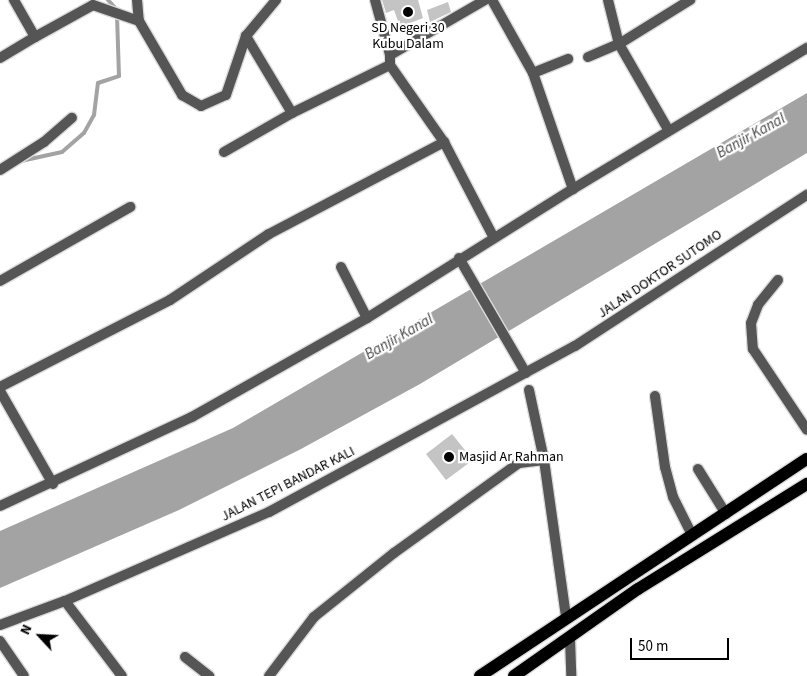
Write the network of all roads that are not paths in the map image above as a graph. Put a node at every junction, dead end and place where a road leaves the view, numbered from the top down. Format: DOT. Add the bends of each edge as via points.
graph roads {
  1 [pos="14,0"];
  2 [pos="137,0"];
  3 [pos="276,0"];
  4 [pos="374,0"];
  5 [pos="485,0"];
  6 [pos="492,0"];
  7 [pos="608,0"];
  8 [pos="690,0"];
  9 [pos="135,19"];
  10 [pos="246,36"];
  11 [pos="35,37"];
  12 [pos="619,44"];
  13 [pos="807,48"];
  14 [pos="588,57"];
  15 [pos="0,58"];
  16 [pos="568,59"];
  17 [pos="390,60"];
  18 [pos="533,73"];
  19 [pos="292,113"];
  20 [pos="72,118"];
  21 [pos="669,131"];
  22 [pos="444,142"];
  23 [pos="224,152"];
  24 [pos="0,170"];
  25 [pos="573,189"];
  26 [pos="807,195"];
  27 [pos="130,207"];
  28 [pos="494,238"];
  29 [pos="460,259"];
  30 [pos="341,267"];
  31 [pos="778,280"];
  32 [pos="0,281"];
  33 [pos="367,318"];
  34 [pos="526,373"];
  35 [pos="0,389"];
  36 [pos="529,390"];
  37 [pos="655,396"];
  38 [pos="807,430"];
  39 [pos="807,459"];
  40 [pos="544,460"];
  41 [pos="698,469"];
  42 [pos="792,469"];
  43 [pos="53,484"];
  44 [pos="805,485"];
  45 [pos="0,506"];
  46 [pos="726,514"];
  47 [pos="692,535"];
  48 [pos="65,601"];
  49 [pos="566,616"];
  50 [pos="0,625"];
  51 [pos="570,638"];
  52 [pos="0,641"];
  53 [pos="4,653"];
  54 [pos="185,657"];
  55 [pos="24,676"];
  56 [pos="122,676"];
  57 [pos="209,676"];
  58 [pos="269,676"];
  59 [pos="480,676"];
  60 [pos="514,676"];
  61 [pos="571,676"];
  1 -- 11 [label="street"];
  2 -- 9 [label="street"];
  3 -- 10 [label="street"];
  4 -- 17 [label="street"];
  5 -- 17 [label="street"];
  6 -- 18 [label="street"];
  7 -- 12 [label="street"];
  8 -- 12 [label="street"];
  9 -- 10 [label="street" via="182,95 201,106 215,103 232,86"];
  9 -- 11 [label="street" via="105,6 93,5"];
  10 -- 19 [label="street"];
  11 -- 15 [label="street"];
  12 -- 14 [label="street"];
  12 -- 21 [label="street"];
  13 -- 21 [label="street"];
  16 -- 18 [label="street"];
  17 -- 19 [label="street"];
  17 -- 22 [label="street"];
  18 -- 25 [label="street"];
  19 -- 23 [label="street"];
  20 -- 24 [label="street" via="44,142"];
  21 -- 25 [label="street"];
  22 -- 28 [label="street"];
  22 -- 35 [label="street" via="269,234 170,300"];
  25 -- 28 [label="street"];
  26 -- 34 [label="street, JALAN DOKTOR SUTOMO" via="694,266 638,309"];
  27 -- 32 [label="street"];
  28 -- 29 [label="street"];
  29 -- 33 [label="street"];
  29 -- 34 [label="street"];
  30 -- 33 [label="street"];
  31 -- 38 [label="street" via="758,305 750,323 753,349"];
  33 -- 43 [label="street" via="192,417"];
  34 -- 48 [label="street, JALAN TEPI BANDAR KALI" via="269,512"];
  35 -- 43 [label="street"];
  36 -- 40 [label="street"];
  37 -- 47 [label="street" via="667,474"];
  39 -- 42 [label="main road"];
  40 -- 49 [label="street"];
  40 -- 58 [label="street" via="519,463 394,553 314,617"];
  41 -- 46 [label="street"];
  42 -- 44 [label="main road"];
  42 -- 46 [label="main road"];
  43 -- 45 [label="street"];
  44 -- 51 [label="main road" via="646,584"];
  46 -- 47 [label="main road"];
  47 -- 49 [label="main road"];
  48 -- 50 [label="street, JALAN TEPI BANDAR KALI"];
  48 -- 56 [label="street"];
  49 -- 59 [label="main road"];
  51 -- 60 [label="main road"];
  51 -- 61 [label="street"];
  52 -- 53 [label="street"];
  53 -- 55 [label="street"];
  54 -- 57 [label="street"];
}
